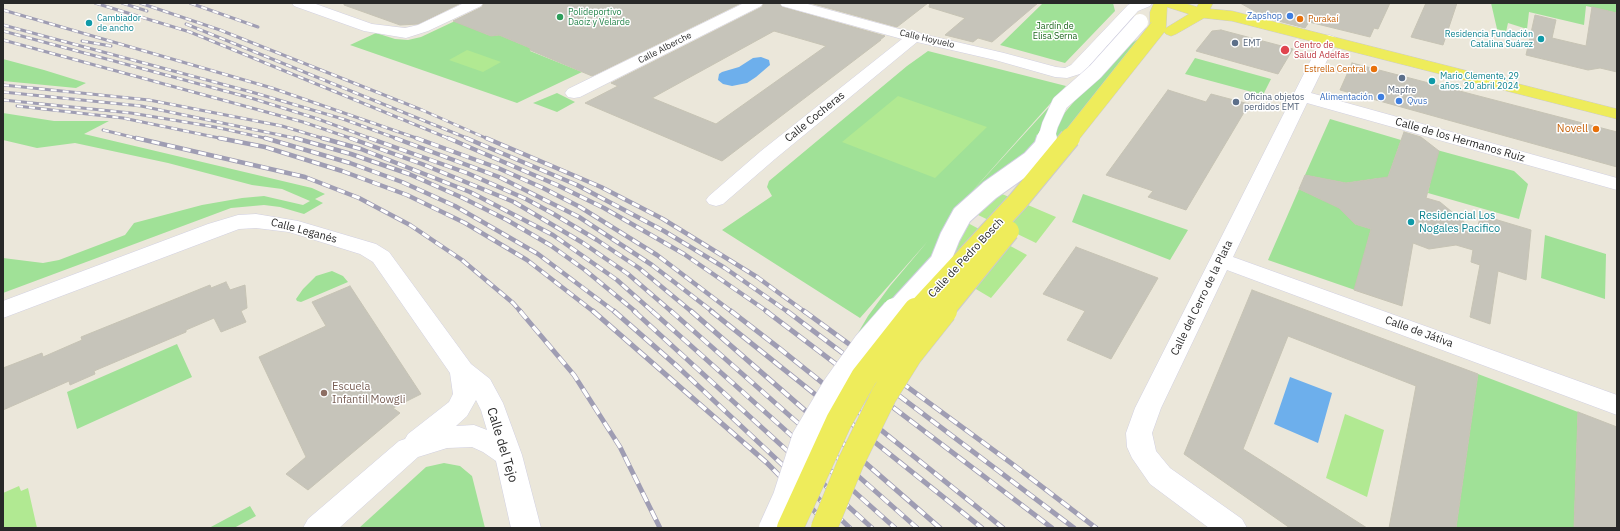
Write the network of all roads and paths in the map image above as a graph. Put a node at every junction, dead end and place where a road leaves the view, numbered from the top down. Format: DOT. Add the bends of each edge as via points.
graph roads {
  1 [pos="300,3"];
  2 [pos="476,3"];
  3 [pos="756,3"];
  4 [pos="787,3"];
  5 [pos="1176,12"];
  6 [pos="915,36"];
  7 [pos="1329,40"];
  8 [pos="574,93"];
  9 [pos="1302,96"];
  10 [pos="1617,114"];
  11 [pos="1617,184"];
  12 [pos="716,200"];
  13 [pos="1220,260"];
  14 [pos="3,310"];
  15 [pos="462,372"];
  16 [pos="1617,404"];
  17 [pos="409,449"];
  18 [pos="508,455"];
  19 [pos="318,528"];
  20 [pos="526,528"];
  21 [pos="772,528"];
  22 [pos="790,528"];
  23 [pos="824,528"];
  24 [pos="1232,528"];
  1 -- 2 [label="street" via="369,28 406,33 423,28"];
  3 -- 8 [label="street, Calle Alberche"];
  4 -- 6 [label="street, Calle Hoyuelo"];
  5 -- 6 [label="street, Calle Hoyuelo" via="1133,8 1077,69 1067,73"];
  5 -- 7 [label="main road" via="1232,16"];
  5 -- 21 [label="street, Calle de Pedro Bosch, bridge" via="1095,72 1060,103 1044,147 1031,161 990,190 962,215 940,262 866,344 836,386 805,438 786,497"];
  5 -- 22 [label="main road, Calle de Pedro Bosch, bridge" via="1018,201 908,320 884,350 864,377 839,421"];
  5 -- 23 [label="main road, Calle de Pedro Bosch, bridge" via="909,355 884,395 851,462"];
  6 -- 12 [label="street, Calle Cocheras"];
  7 -- 9 [label="street, Calle del Cerro de la Plata"];
  7 -- 10 [label="main road"];
  9 -- 11 [label="street, Calle de los Hermanos Ruiz"];
  9 -- 13 [label="street, Calle del Cerro de la Plata"];
  13 -- 16 [label="street, Calle de Játiva"];
  13 -- 24 [label="street, Calle del Cerro de la Plata" via="1148,408 1139,433 1146,458 1160,476"];
  14 -- 15 [label="street, Calle Leganés" via="226,225 271,222 368,249 381,257"];
  15 -- 17 [label="street" via="466,394 458,409"];
  15 -- 18 [label="street, Calle del Tejo" via="481,386 494,410"];
  17 -- 18 [label="street" via="447,437 474,436 493,444"];
  17 -- 19 [label="street"];
  18 -- 20 [label="street, Calle del Tejo"];
}
